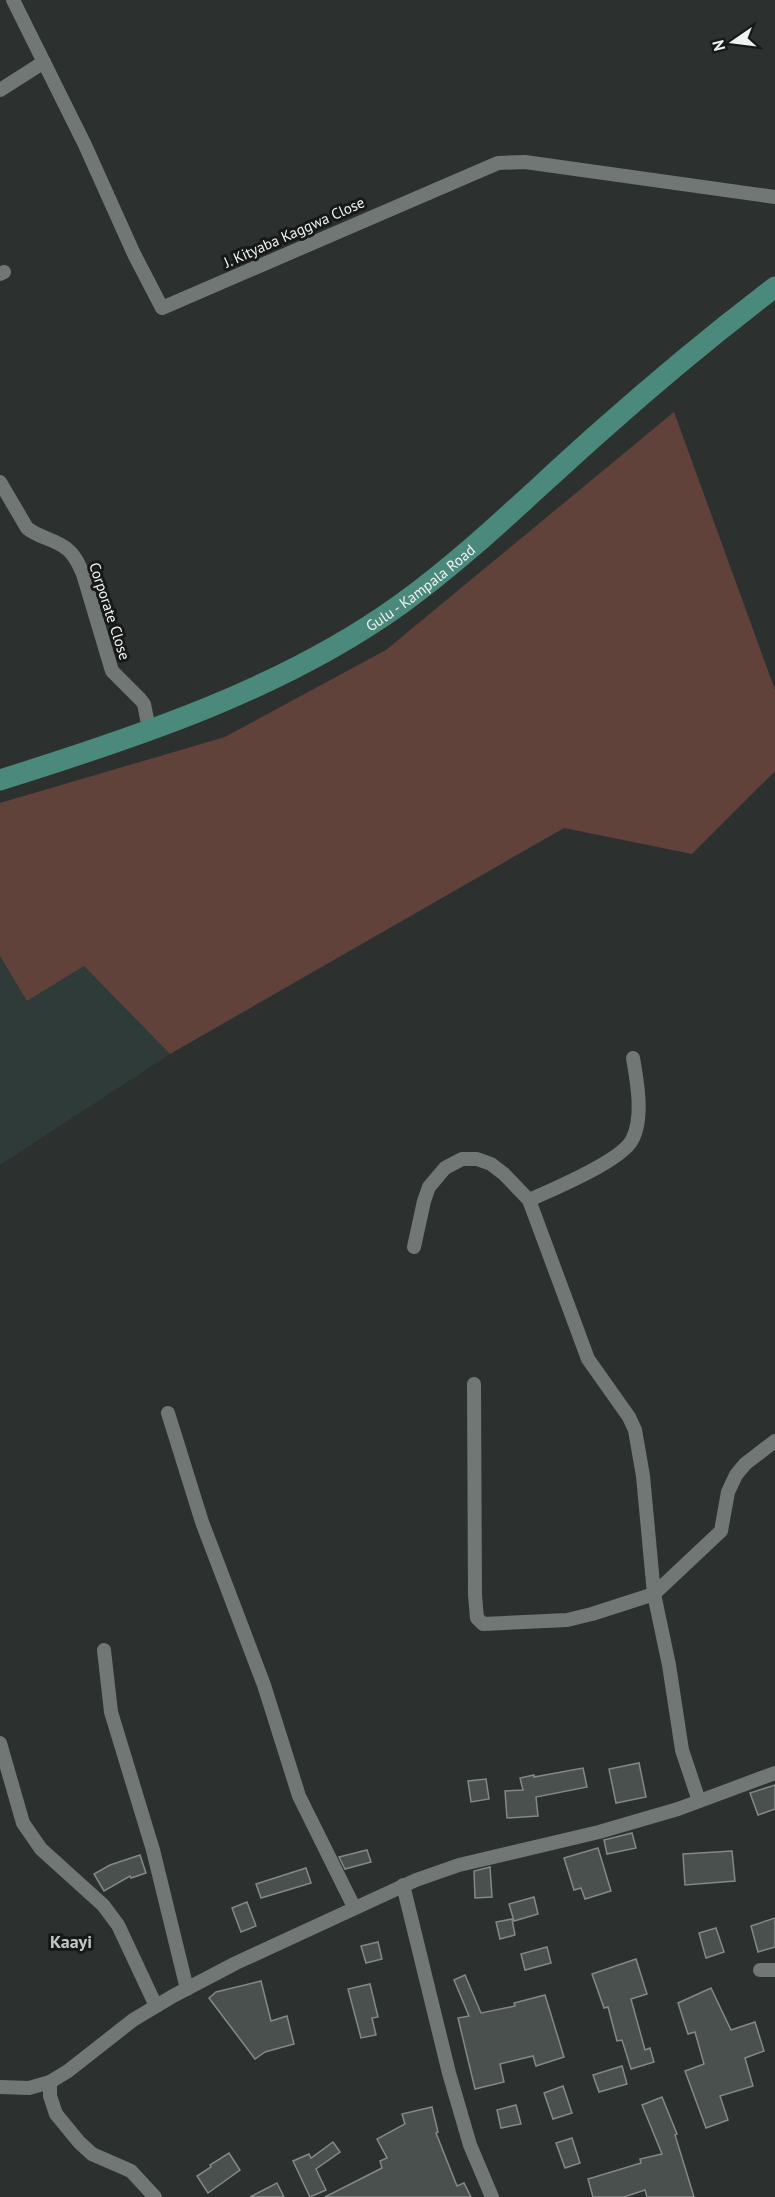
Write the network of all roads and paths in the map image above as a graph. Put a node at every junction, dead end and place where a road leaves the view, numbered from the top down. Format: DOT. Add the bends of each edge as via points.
graph roads {
  1 [pos="13,0"];
  2 [pos="44,62"];
  3 [pos="0,90"];
  4 [pos="775,197"];
  5 [pos="775,287"];
  6 [pos="0,483"];
  7 [pos="142,733"];
  8 [pos="0,780"];
  9 [pos="633,1058"];
  10 [pos="529,1200"];
  11 [pos="414,1248"];
  12 [pos="474,1384"];
  13 [pos="168,1413"];
  14 [pos="775,1441"];
  15 [pos="654,1594"];
  16 [pos="104,1650"];
  17 [pos="0,1743"];
  18 [pos="775,1773"];
  19 [pos="4,1776"];
  20 [pos="699,1801"];
  21 [pos="403,1885"];
  22 [pos="354,1907"];
  23 [pos="760,1970"];
  24 [pos="775,1970"];
  25 [pos="187,1989"];
  26 [pos="156,2006"];
  27 [pos="50,2082"];
  28 [pos="0,2087"];
  29 [pos="155,2197"];
  30 [pos="492,2197"];
  1 -- 2 [label="street, J. Kityaba Kaggwa Close"];
  2 -- 3 [label="street"];
  2 -- 4 [label="street, J. Kityaba Kaggwa Close" via="162,308 498,163 525,162"];
  5 -- 7 [label="main road, Gulu - Kampala Road" via="664,376 402,604 300,665"];
  6 -- 7 [label="street, Corporate Close" via="27,528 68,549 77,561 112,671 144,704 148,724"];
  7 -- 8 [label="main road, Gulu - Kampala Road"];
  9 -- 10 [label="street" via="639,1091 636,1129 628,1145 565,1184"];
  10 -- 11 [label="street" via="491,1164 462,1159 445,1168 429,1187"];
  10 -- 15 [label="street" via="588,1359 630,1417 635,1430"];
  12 -- 15 [label="street" via="475,1595 479,1621 487,1624 567,1620"];
  13 -- 22 [label="street" via="201,1522 264,1685 299,1796"];
  14 -- 15 [label="street" via="736,1475 728,1492 722,1531"];
  15 -- 20 [label="street" via="682,1750"];
  16 -- 25 [label="street" via="111,1712 153,1850"];
  17 -- 19 [label="street"];
  18 -- 20 [label="street"];
  19 -- 26 [label="street" via="30,1835 111,1914"];
  20 -- 21 [label="street" via="599,1832 459,1865"];
  21 -- 22 [label="street"];
  21 -- 30 [label="street" via="461,2114"];
  22 -- 25 [label="street"];
  23 -- 24 [label="street"];
  25 -- 26 [label="street"];
  26 -- 27 [label="street"];
  27 -- 28 [label="street" via="29,2088"];
  27 -- 29 [label="street" via="56,2114 79,2142 92,2154 131,2171"];
}
